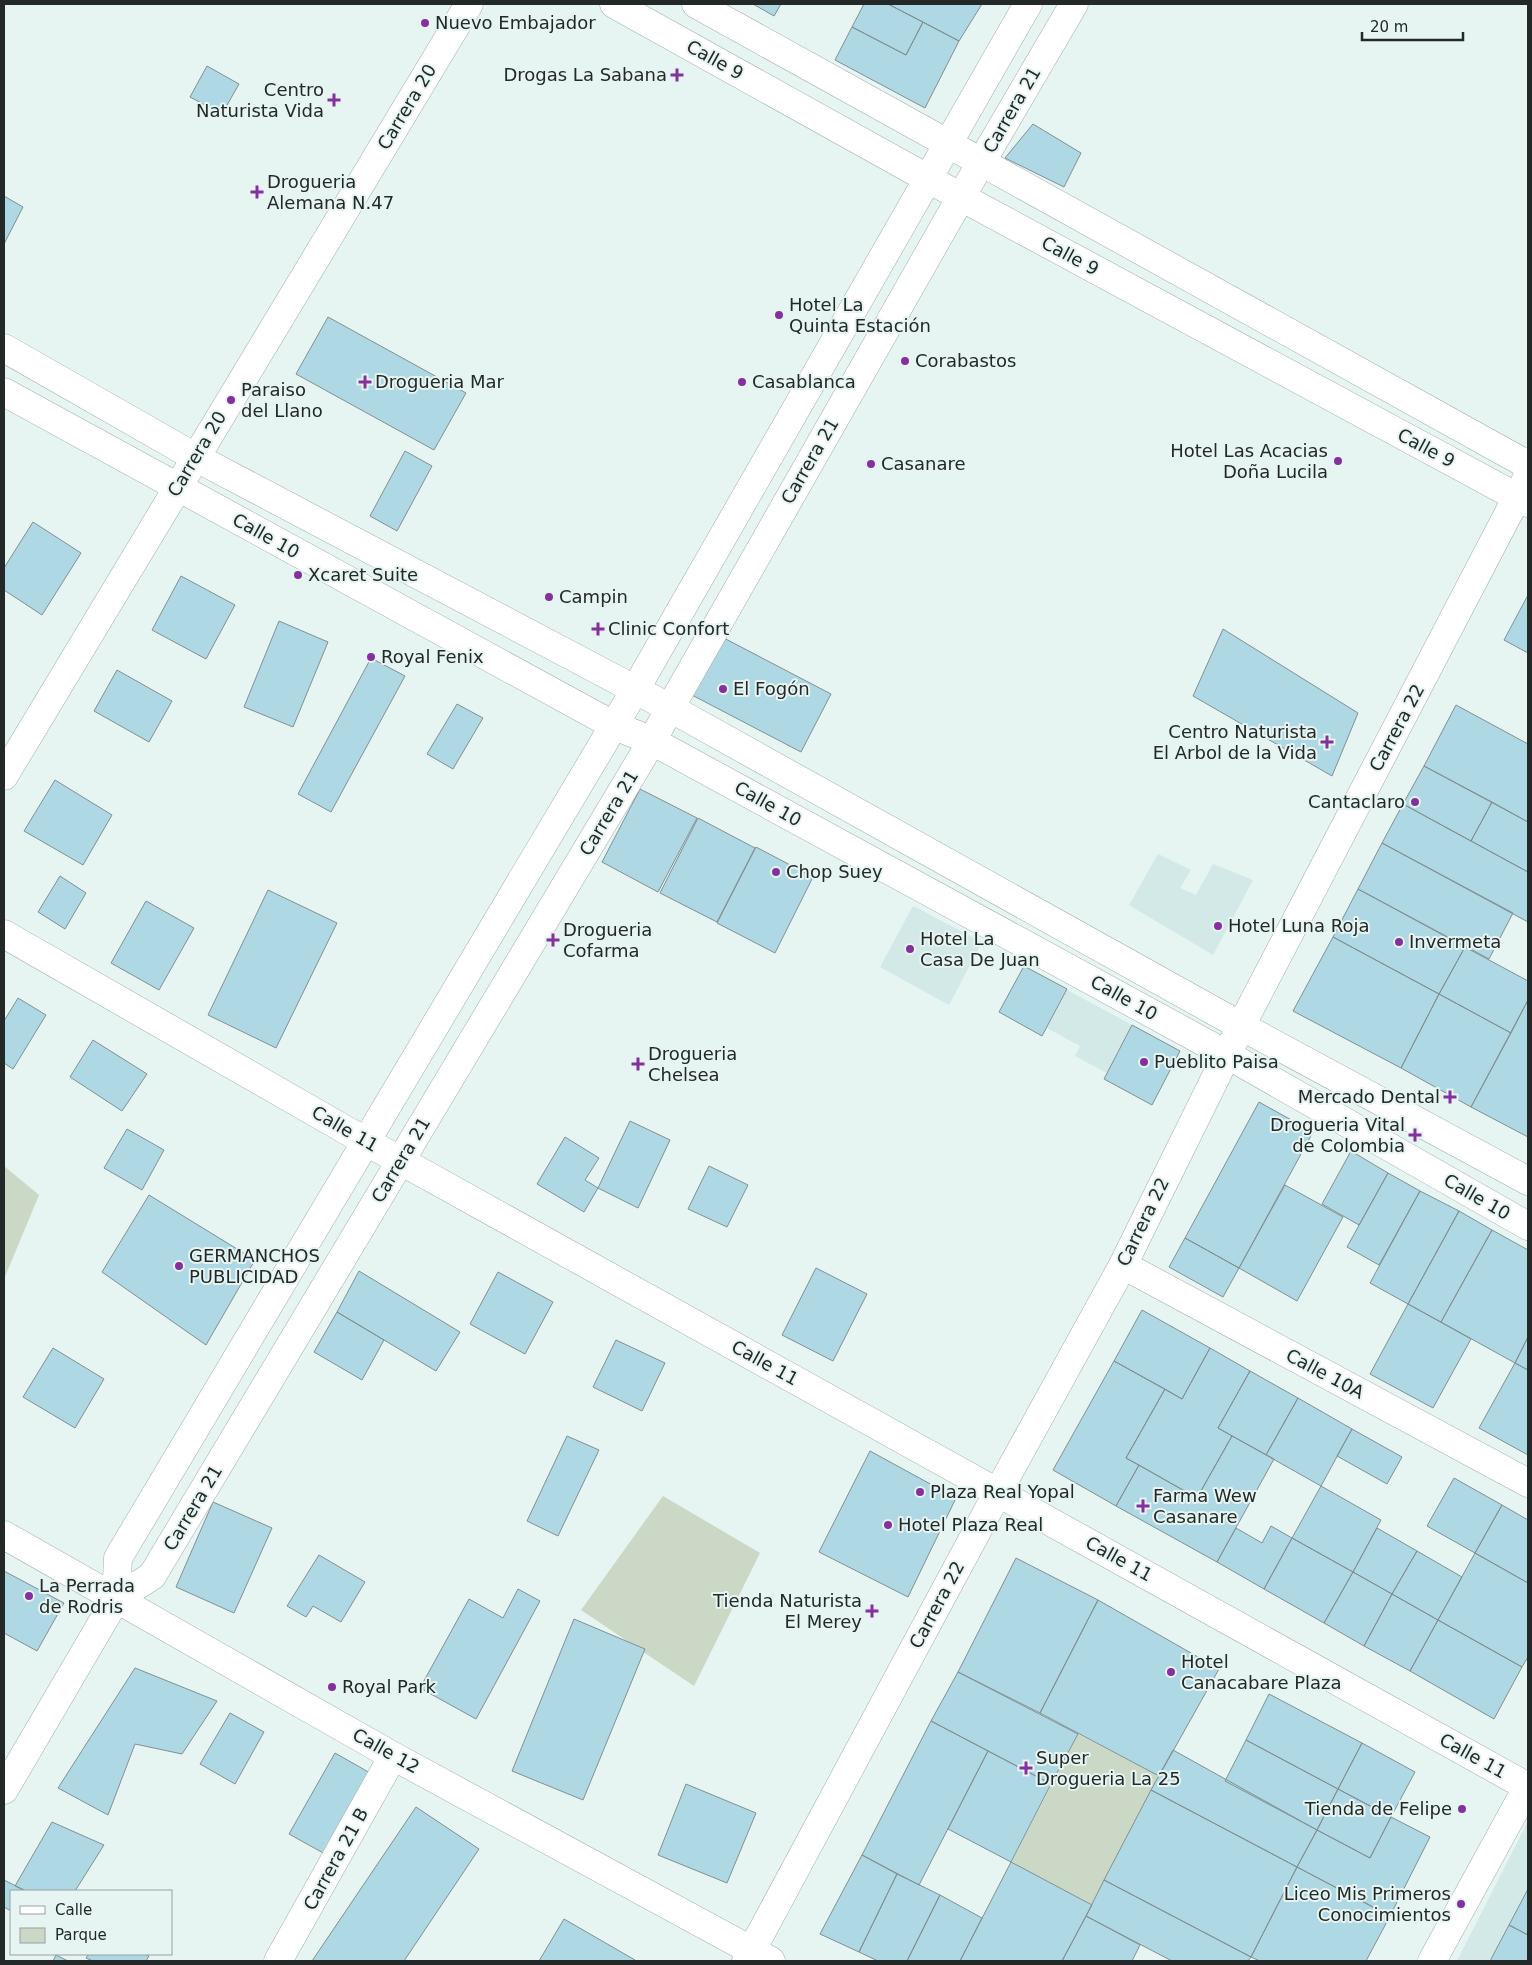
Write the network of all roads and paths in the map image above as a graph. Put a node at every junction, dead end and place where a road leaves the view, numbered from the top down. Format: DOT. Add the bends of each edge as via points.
graph roads {
  1 [pos="469,4"];
  2 [pos="614,4"];
  3 [pos="696,4"];
  4 [pos="1028,4"];
  5 [pos="1074,4"];
  6 [pos="948,144"];
  7 [pos="981,162"];
  8 [pos="928,179"];
  9 [pos="961,197"];
  10 [pos="4,348"];
  11 [pos="4,392"];
  12 [pos="195,457"];
  13 [pos="1528,465"];
  14 [pos="177,488"];
  15 [pos="1525,492"];
  16 [pos="635,690"];
  17 [pos="670,708"];
  18 [pos="612,725"];
  19 [pos="652,741"];
  20 [pos="4,776"];
  21 [pos="4,934"];
  22 [pos="1240,1026"];
  23 [pos="1226,1054"];
  24 [pos="365,1141"];
  25 [pos="400,1160"];
  26 [pos="1528,1182"];
  27 [pos="1528,1226"];
  28 [pos="1122,1265"];
  29 [pos="1528,1483"];
  30 [pos="998,1492"];
  31 [pos="4,1535"];
  32 [pos="116,1599"];
  33 [pos="393,1756"];
  34 [pos="1528,1787"];
  35 [pos="4,1790"];
  36 [pos="756,1958"];
  37 [pos="278,1961"];
  38 [pos="1432,1961"];
  1 -- 12 [label="street, Carrera 20"];
  2 -- 8 [label="street, Calle 9"];
  3 -- 6 [label="street, Calle 9"];
  4 -- 6 [label="street, Carrera 21"];
  5 -- 7 [label="street, Carrera 21"];
  6 -- 7 [label="street, Calle 9"];
  6 -- 8 [label="street, Carrera 21"];
  7 -- 9 [label="street, Carrera 21"];
  7 -- 13 [label="street, Calle 9"];
  8 -- 9 [label="street, Calle 9"];
  8 -- 16 [label="street, Carrera 21"];
  9 -- 15 [label="street, Calle 9"];
  9 -- 17 [label="street, Carrera 21"];
  10 -- 12 [label="street, Calle 10"];
  11 -- 14 [label="street, Calle 10"];
  12 -- 14 [label="street, Carrera 20"];
  12 -- 16 [label="street, Calle 10"];
  14 -- 18 [label="street, Calle 10"];
  14 -- 20 [label="street, Carrera 20"];
  15 -- 22 [label="street, Carrera 22"];
  16 -- 17 [label="street, Calle 10"];
  16 -- 18 [label="street, Carrera 21"];
  17 -- 19 [label="street, Carrera 21"];
  17 -- 22 [label="street, Calle 10"];
  18 -- 19 [label="street, Calle 10"];
  18 -- 24 [label="street, Carrera 21"];
  19 -- 23 [label="street, Calle 10"];
  19 -- 25 [label="street, Carrera 21"];
  21 -- 24 [label="street, Calle 11"];
  22 -- 23 [label="street, Carrera 22"];
  22 -- 26 [label="street, Calle 10"];
  23 -- 27 [label="street, Calle 10"];
  23 -- 28 [label="street, Carrera 22"];
  24 -- 25 [label="street, Calle 11"];
  24 -- 32 [label="street, Carrera 21" via="118,1558"];
  25 -- 30 [label="street, Calle 11"];
  25 -- 32 [label="street, Carrera 21" via="152,1576"];
  28 -- 29 [label="street, Calle 10A"];
  28 -- 30 [label="street, Carrera 22"];
  30 -- 34 [label="street, Calle 11"];
  30 -- 36 [label="street, Carrera 22"];
  31 -- 32 [label="street, Calle 12"];
  32 -- 33 [label="street, Calle 12"];
  32 -- 35 [label="street, Carrera 21"];
  33 -- 36 [label="street, Calle 12"];
  33 -- 37 [label="street, Carrera 21 B"];
  34 -- 38 [label="street"];
}
